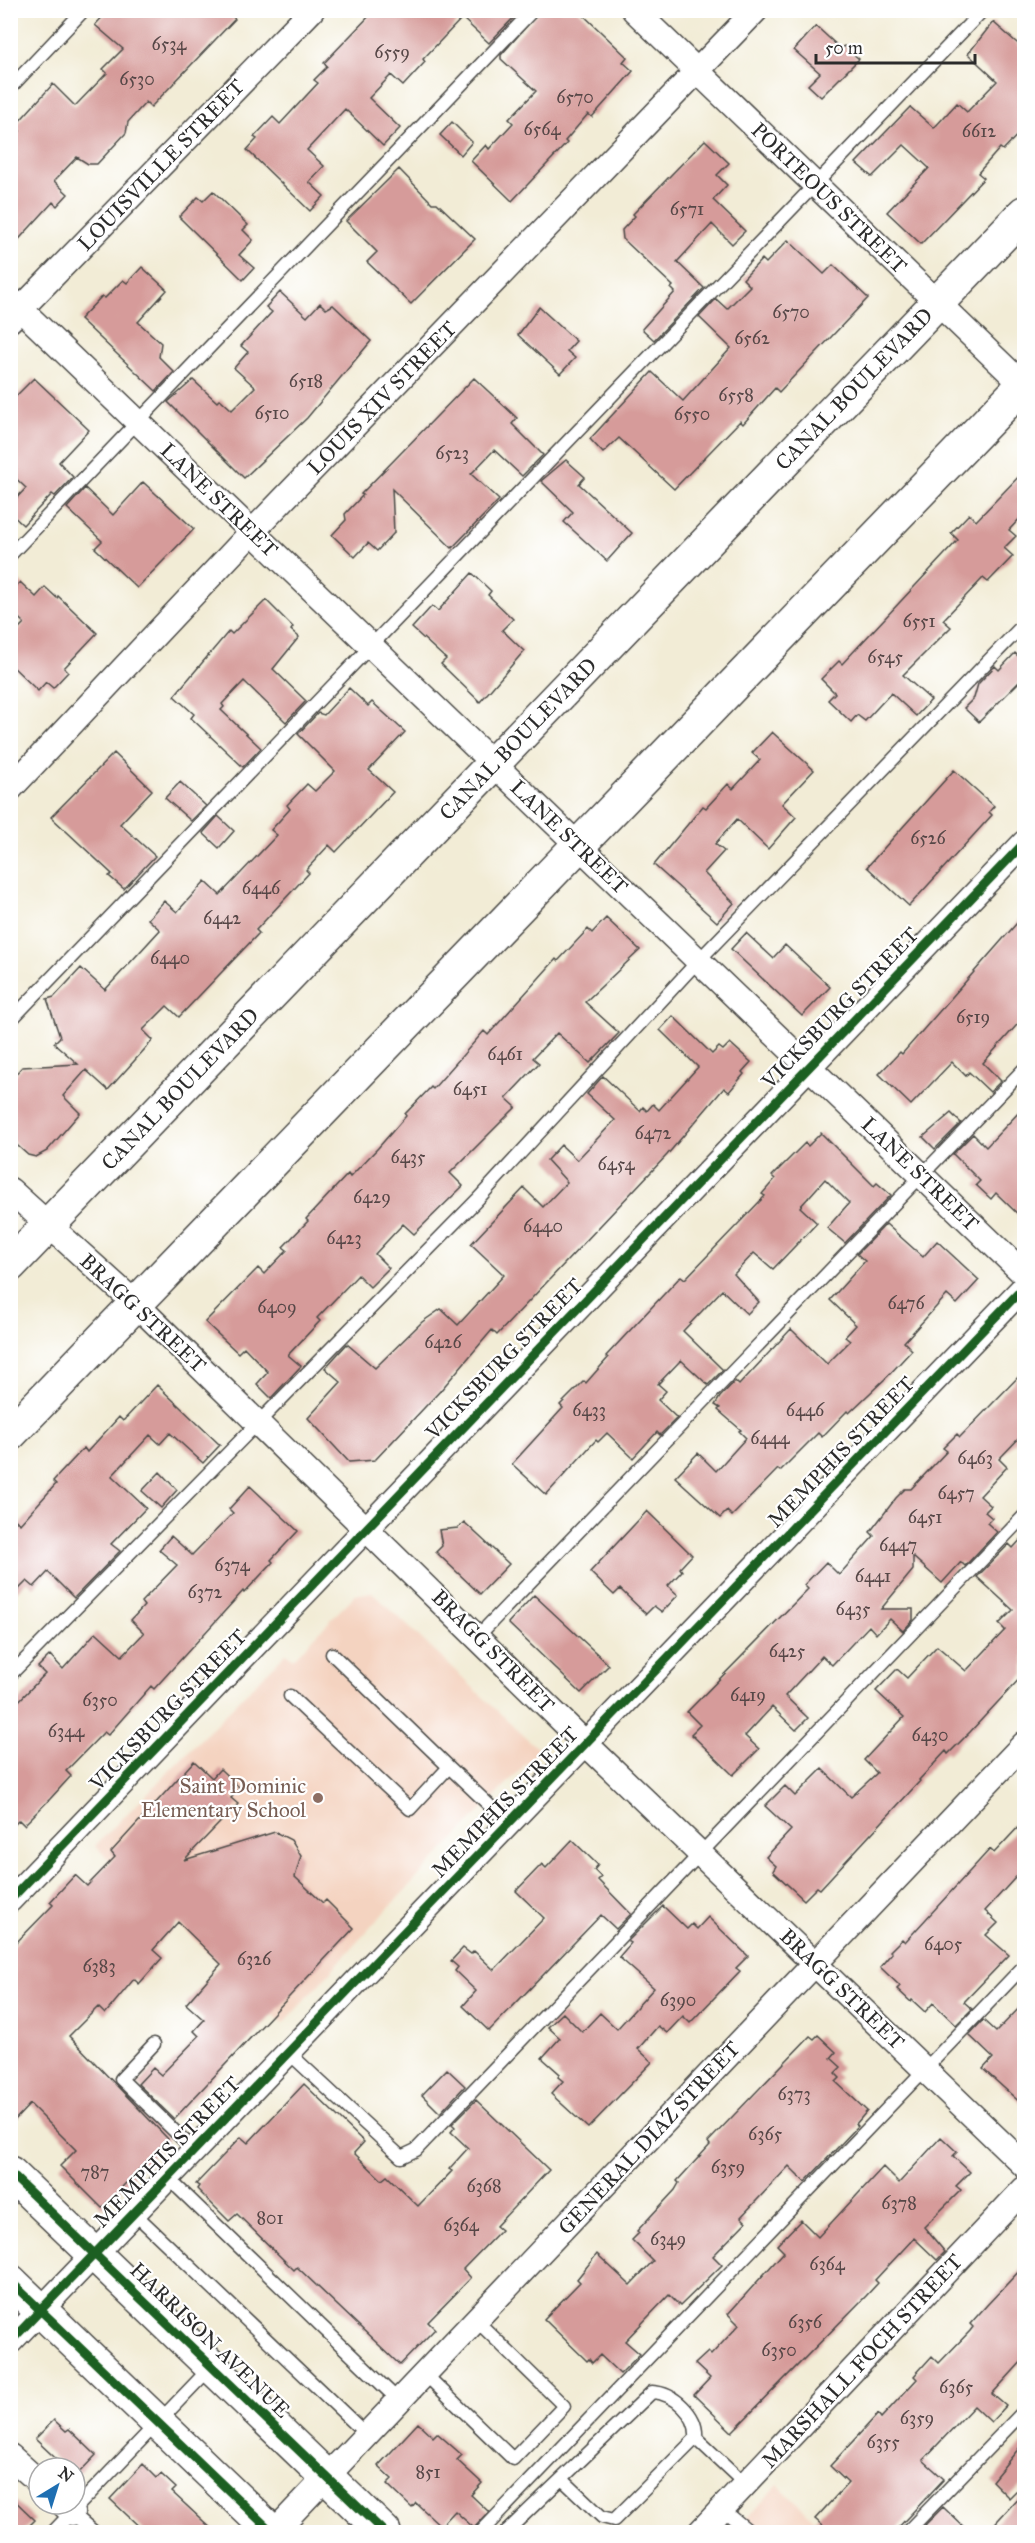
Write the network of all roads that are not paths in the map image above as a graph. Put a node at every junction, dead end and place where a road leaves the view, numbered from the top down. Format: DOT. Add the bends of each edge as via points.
graph roads {
  1 [pos="84,10"];
  2 [pos="312,10"];
  3 [pos="533,10"];
  4 [pos="634,10"];
  5 [pos="756,10"];
  6 [pos="983,10"];
  7 [pos="697,71"];
  8 [pos="10,88"];
  9 [pos="815,185"];
  10 [pos="1024,213"];
  11 [pos="937,302"];
  12 [pos="14,309"];
  13 [pos="1024,385"];
  14 [pos="138,422"];
  15 [pos="252,532"];
  16 [pos="10,555"];
  17 [pos="1024,624"];
  18 [pos="373,647"];
  19 [pos="494,764"];
  20 [pos="10,789"];
  21 [pos="1024,843"];
  22 [pos="577,844"];
  23 [pos="698,961"];
  24 [pos="10,1021"];
  25 [pos="808,1066"];
  26 [pos="1024,1069"];
  27 [pos="922,1176"];
  28 [pos="10,1190"];
  29 [pos="48,1226"];
  30 [pos="10,1265"];
  31 [pos="1024,1274"];
  32 [pos="1024,1287"];
  33 [pos="135,1303"];
  34 [pos="257,1421"];
  35 [pos="10,1434"];
  36 [pos="1024,1516"];
  37 [pos="368,1528"];
  38 [pos="478,1636"];
  39 [pos="332,1654"];
  40 [pos="10,1675"];
  41 [pos="290,1696"];
  42 [pos="586,1744"];
  43 [pos="1024,1744"];
  44 [pos="449,1767"];
  45 [pos="509,1824"];
  46 [pos="701,1853"];
  47 [pos="13,1892"];
  48 [pos="816,1962"];
  49 [pos="1024,1966"];
  50 [pos="154,2044"];
  51 [pos="288,2052"];
  52 [pos="926,2069"];
  53 [pos="194,2150"];
  54 [pos="1024,2165"];
  55 [pos="10,2173"];
  56 [pos="168,2178"];
  57 [pos="1024,2189"];
  58 [pos="134,2213"];
  59 [pos="95,2254"];
  60 [pos="10,2281"];
  61 [pos="41,2310"];
  62 [pos="477,2321"];
  63 [pos="10,2342"];
  64 [pos="211,2367"];
  65 [pos="426,2375"];
  66 [pos="400,2402"];
  67 [pos="1024,2411"];
  68 [pos="158,2423"];
  69 [pos="368,2436"];
  70 [pos="696,2438"];
  71 [pos="10,2456"];
  72 [pos="27,2471"];
  73 [pos="328,2478"];
  74 [pos="562,2478"];
  75 [pos="746,2484"];
  76 [pos="87,2489"];
  77 [pos="722,2509"];
  78 [pos="62,2516"];
  79 [pos="76,2516"];
  80 [pos="53,2532"];
  81 [pos="94,2532"];
  82 [pos="273,2532"];
  83 [pos="384,2532"];
  84 [pos="481,2532"];
  85 [pos="506,2532"];
  86 [pos="700,2532"];
  87 [pos="750,2532"];
  88 [pos="907,2532"];
  1 -- 8 [label="lane"];
  2 -- 12 [label="street, LOUISVILLE STREET"];
  3 -- 14 [label="lane"];
  4 -- 7 [label="street, PORTEOUS STREET"];
  5 -- 7 [label="street, LOUIS XIV STREET"];
  6 -- 9 [label="lane"];
  7 -- 9 [label="street, PORTEOUS STREET"];
  7 -- 15 [label="street, LOUIS XIV STREET"];
  9 -- 11 [label="street, PORTEOUS STREET"];
  9 -- 18 [label="lane"];
  10 -- 11 [label="main road, CANAL BOULEVARD"];
  11 -- 13 [label="street, PORTEOUS STREET"];
  11 -- 19 [label="main road, CANAL BOULEVARD"];
  12 -- 14 [label="street, LANE STREET"];
  13 -- 22 [label="main road"];
  14 -- 15 [label="street, LANE STREET"];
  14 -- 16 [label="lane"];
  15 -- 18 [label="street, LANE STREET"];
  15 -- 20 [label="street, LOUIS XIV STREET"];
  17 -- 23 [label="lane"];
  18 -- 19 [label="street, LANE STREET"];
  18 -- 24 [label="lane"];
  19 -- 22 [label="street, LANE STREET"];
  19 -- 29 [label="main road, CANAL BOULEVARD"];
  21 -- 25 [label="street, VICKSBURG STREET"];
  22 -- 23 [label="street, LANE STREET"];
  22 -- 33 [label="main road"];
  23 -- 25 [label="street, LANE STREET"];
  23 -- 34 [label="lane" via="477,1200"];
  25 -- 27 [label="street, LANE STREET"];
  25 -- 37 [label="street, VICKSBURG STREET"];
  26 -- 27 [label="lane"];
  27 -- 31 [label="street, LANE STREET"];
  27 -- 38 [label="lane"];
  28 -- 29 [label="street, BRAGG STREET"];
  29 -- 30 [label="main road, CANAL BOULEVARD"];
  29 -- 33 [label="street, BRAGG STREET"];
  32 -- 42 [label="street, MEMPHIS STREET"];
  33 -- 34 [label="street, BRAGG STREET"];
  33 -- 35 [label="main road"];
  34 -- 37 [label="street, BRAGG STREET"];
  34 -- 40 [label="lane"];
  36 -- 46 [label="lane"];
  37 -- 38 [label="street, BRAGG STREET"];
  37 -- 47 [label="street, VICKSBURG STREET"];
  38 -- 42 [label="street, BRAGG STREET"];
  39 -- 44 [label="lane"];
  41 -- 44 [label="lane" via="410,1809"];
  42 -- 45 [label="street, MEMPHIS STREET"];
  42 -- 46 [label="street, BRAGG STREET"];
  43 -- 48 [label="street, GENERAL DIAZ STREET"];
  44 -- 45 [label="lane"];
  45 -- 51 [label="street, MEMPHIS STREET"];
  46 -- 48 [label="street, BRAGG STREET"];
  46 -- 51 [label="lane" via="416,2150 401,2157"];
  48 -- 52 [label="street, BRAGG STREET"];
  48 -- 62 [label="street, GENERAL DIAZ STREET"];
  49 -- 52 [label="lane"];
  50 -- 53 [label="lane" via="121,2079"];
  51 -- 53 [label="street, MEMPHIS STREET"];
  52 -- 54 [label="street, BRAGG STREET"];
  52 -- 84 [label="lane"];
  53 -- 56 [label="street, MEMPHIS STREET"];
  55 -- 59 [label="main road, HARRISON AVENUE"];
  56 -- 58 [label="street, MEMPHIS STREET"];
  56 -- 66 [label="lane"];
  57 -- 75 [label="street, MARSHALL FOCH STREET"];
  58 -- 59 [label="street, MEMPHIS STREET"];
  58 -- 69 [label="lane"];
  59 -- 61 [label="street, MEMPHIS STREET"];
  59 -- 64 [label="main road, HARRISON AVENUE"];
  60 -- 61 [label="main road"];
  61 -- 63 [label="street, MEMPHIS STREET"];
  61 -- 68 [label="main road"];
  62 -- 65 [label="street, GENERAL DIAZ STREET"];
  62 -- 65 [label="lane" via="564,2406 513,2459"];
  64 -- 68 [label="lane"];
  64 -- 73 [label="main road, HARRISON AVENUE"];
  65 -- 66 [label="street, GENERAL DIAZ STREET"];
  66 -- 69 [label="street, GENERAL DIAZ STREET"];
  67 -- 88 [label="lane"];
  68 -- 76 [label="lane"];
  68 -- 82 [label="main road"];
  69 -- 73 [label="street, GENERAL DIAZ STREET"];
  70 -- 74 [label="lane" via="614,2520 602,2517"];
  70 -- 74 [label="lane" via="693,2417 665,2392 652,2392"];
  70 -- 75 [label="lane"];
  71 -- 72 [label="street"];
  73 -- 82 [label="street, GENERAL DIAZ STREET"];
  73 -- 83 [label="main road, HARRISON AVENUE"];
  74 -- 85 [label="lane"];
  75 -- 77 [label="street, MARSHALL FOCH STREET"];
  77 -- 86 [label="street, MARSHALL FOCH STREET"];
  77 -- 87 [label="lane"];
  78 -- 80 [label="lane"];
  79 -- 81 [label="lane"];
}
